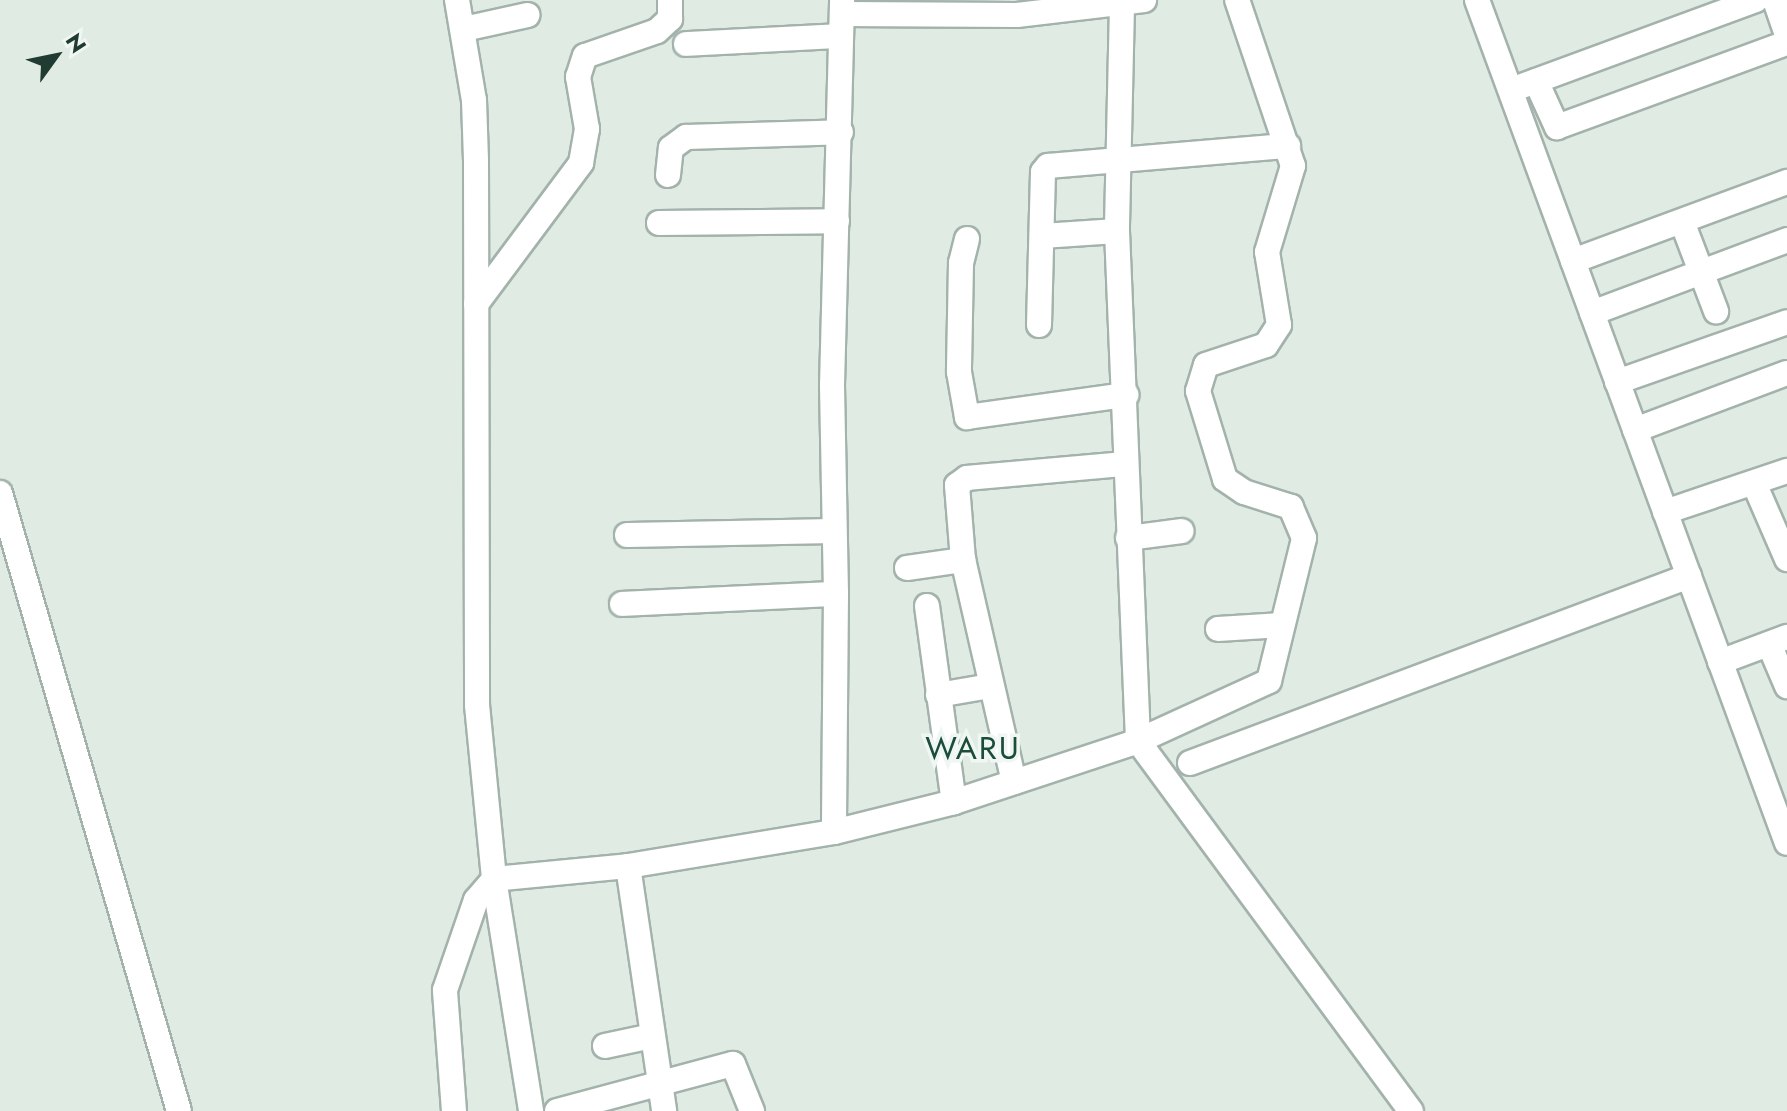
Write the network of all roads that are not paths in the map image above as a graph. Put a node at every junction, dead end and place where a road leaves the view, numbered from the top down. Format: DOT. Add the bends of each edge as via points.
graph roads {
  1 [pos="457,0"];
  2 [pos="670,0"];
  3 [pos="1237,0"];
  4 [pos="1477,0"];
  5 [pos="1756,0"];
  6 [pos="1775,0"];
  7 [pos="1133,2"];
  8 [pos="527,15"];
  9 [pos="841,17"];
  10 [pos="464,29"];
  11 [pos="1787,34"];
  12 [pos="1787,43"];
  13 [pos="686,44"];
  14 [pos="1536,81"];
  15 [pos="1512,90"];
  16 [pos="841,132"];
  17 [pos="1288,146"];
  18 [pos="1117,161"];
  19 [pos="668,175"];
  20 [pos="1787,182"];
  21 [pos="837,221"];
  22 [pos="659,223"];
  23 [pos="1117,231"];
  24 [pos="1686,232"];
  25 [pos="1042,236"];
  26 [pos="967,239"];
  27 [pos="1787,240"];
  28 [pos="1573,261"];
  29 [pos="1702,272"];
  30 [pos="476,304"];
  31 [pos="1716,311"];
  32 [pos="1592,313"];
  33 [pos="1787,322"];
  34 [pos="1039,325"];
  35 [pos="1787,373"];
  36 [pos="1617,382"];
  37 [pos="1126,395"];
  38 [pos="1635,430"];
  39 [pos="1124,464"];
  40 [pos="1787,471"];
  41 [pos="1754,483"];
  42 [pos="0,493"];
  43 [pos="1665,512"];
  44 [pos="834,531"];
  45 [pos="1182,531"];
  46 [pos="627,535"];
  47 [pos="1128,538"];
  48 [pos="1787,559"];
  49 [pos="963,560"];
  50 [pos="907,568"];
  51 [pos="1689,576"];
  52 [pos="836,594"];
  53 [pos="622,604"];
  54 [pos="927,606"];
  55 [pos="1282,625"];
  56 [pos="1218,629"];
  57 [pos="1778,640"];
  58 [pos="1720,662"];
  59 [pos="990,686"];
  60 [pos="1787,686"];
  61 [pos="938,695"];
  62 [pos="1138,741"];
  63 [pos="1190,763"];
  64 [pos="1014,782"];
  65 [pos="954,802"];
  66 [pos="846,830"];
  67 [pos="1787,843"];
  68 [pos="628,866"];
  69 [pos="494,879"];
  70 [pos="652,1036"];
  71 [pos="605,1046"];
  72 [pos="659,1081"];
  73 [pos="179,1111"];
  74 [pos="454,1111"];
  75 [pos="531,1111"];
  76 [pos="557,1111"];
  77 [pos="664,1111"];
  78 [pos="752,1111"];
  79 [pos="1411,1111"];
  1 -- 10 [label="street"];
  2 -- 30 [label="street" via="670,19 657,31 585,56 578,77 587,129 581,163"];
  3 -- 17 [label="street"];
  4 -- 15 [label="street"];
  5 -- 14 [label="street"];
  6 -- 11 [label="street"];
  7 -- 9 [label="street" via="1017,15"];
  7 -- 18 [label="street"];
  8 -- 10 [label="street"];
  9 -- 13 [label="street"];
  9 -- 16 [label="street"];
  10 -- 30 [label="street" via="475,131"];
  12 -- 14 [label="street" via="1557,127"];
  14 -- 15 [label="street"];
  15 -- 28 [label="street"];
  16 -- 19 [label="street" via="686,137 671,148"];
  16 -- 21 [label="street"];
  17 -- 18 [label="street"];
  17 -- 55 [label="street" via="1292,177 1267,252 1277,332 1266,345 1212,361 1198,383 1225,479 1244,492 1284,501 1296,513 1304,538"];
  18 -- 23 [label="street"];
  18 -- 25 [label="street" via="1060,162 1044,169"];
  20 -- 28 [label="street"];
  21 -- 22 [label="street"];
  21 -- 44 [label="street"];
  23 -- 25 [label="street"];
  23 -- 37 [label="street"];
  24 -- 29 [label="street"];
  25 -- 34 [label="street"];
  26 -- 37 [label="street" via="961,263 959,372 967,417"];
  27 -- 29 [label="street"];
  28 -- 32 [label="street"];
  29 -- 31 [label="street"];
  29 -- 32 [label="street"];
  30 -- 69 [label="street" via="477,705"];
  32 -- 36 [label="street"];
  33 -- 36 [label="street"];
  35 -- 38 [label="street"];
  36 -- 38 [label="street"];
  37 -- 39 [label="street"];
  38 -- 43 [label="street"];
  39 -- 47 [label="street"];
  39 -- 49 [label="street" via="963,479 955,494"];
  40 -- 41 [label="street"];
  41 -- 43 [label="street"];
  41 -- 48 [label="street"];
  42 -- 73 [label="street"];
  43 -- 51 [label="street"];
  44 -- 46 [label="street"];
  44 -- 52 [label="street"];
  45 -- 47 [label="street"];
  47 -- 62 [label="street"];
  49 -- 50 [label="street"];
  49 -- 59 [label="street"];
  51 -- 58 [label="street"];
  51 -- 63 [label="street"];
  52 -- 53 [label="street"];
  52 -- 66 [label="street"];
  54 -- 61 [label="street"];
  55 -- 56 [label="street"];
  55 -- 62 [label="street" via="1265,685"];
  57 -- 58 [label="street"];
  57 -- 60 [label="street"];
  58 -- 67 [label="street"];
  59 -- 61 [label="street"];
  59 -- 64 [label="street"];
  61 -- 65 [label="street"];
  62 -- 64 [label="street"];
  62 -- 79 [label="street"];
  64 -- 65 [label="street"];
  65 -- 66 [label="street"];
  66 -- 68 [label="street"];
  68 -- 69 [label="street"];
  68 -- 70 [label="street"];
  69 -- 74 [label="street" via="476,900 445,990"];
  69 -- 75 [label="street"];
  70 -- 71 [label="street"];
  70 -- 72 [label="street"];
  72 -- 76 [label="street" via="613,1099"];
  72 -- 77 [label="street"];
  72 -- 78 [label="street" via="733,1064"];
}
